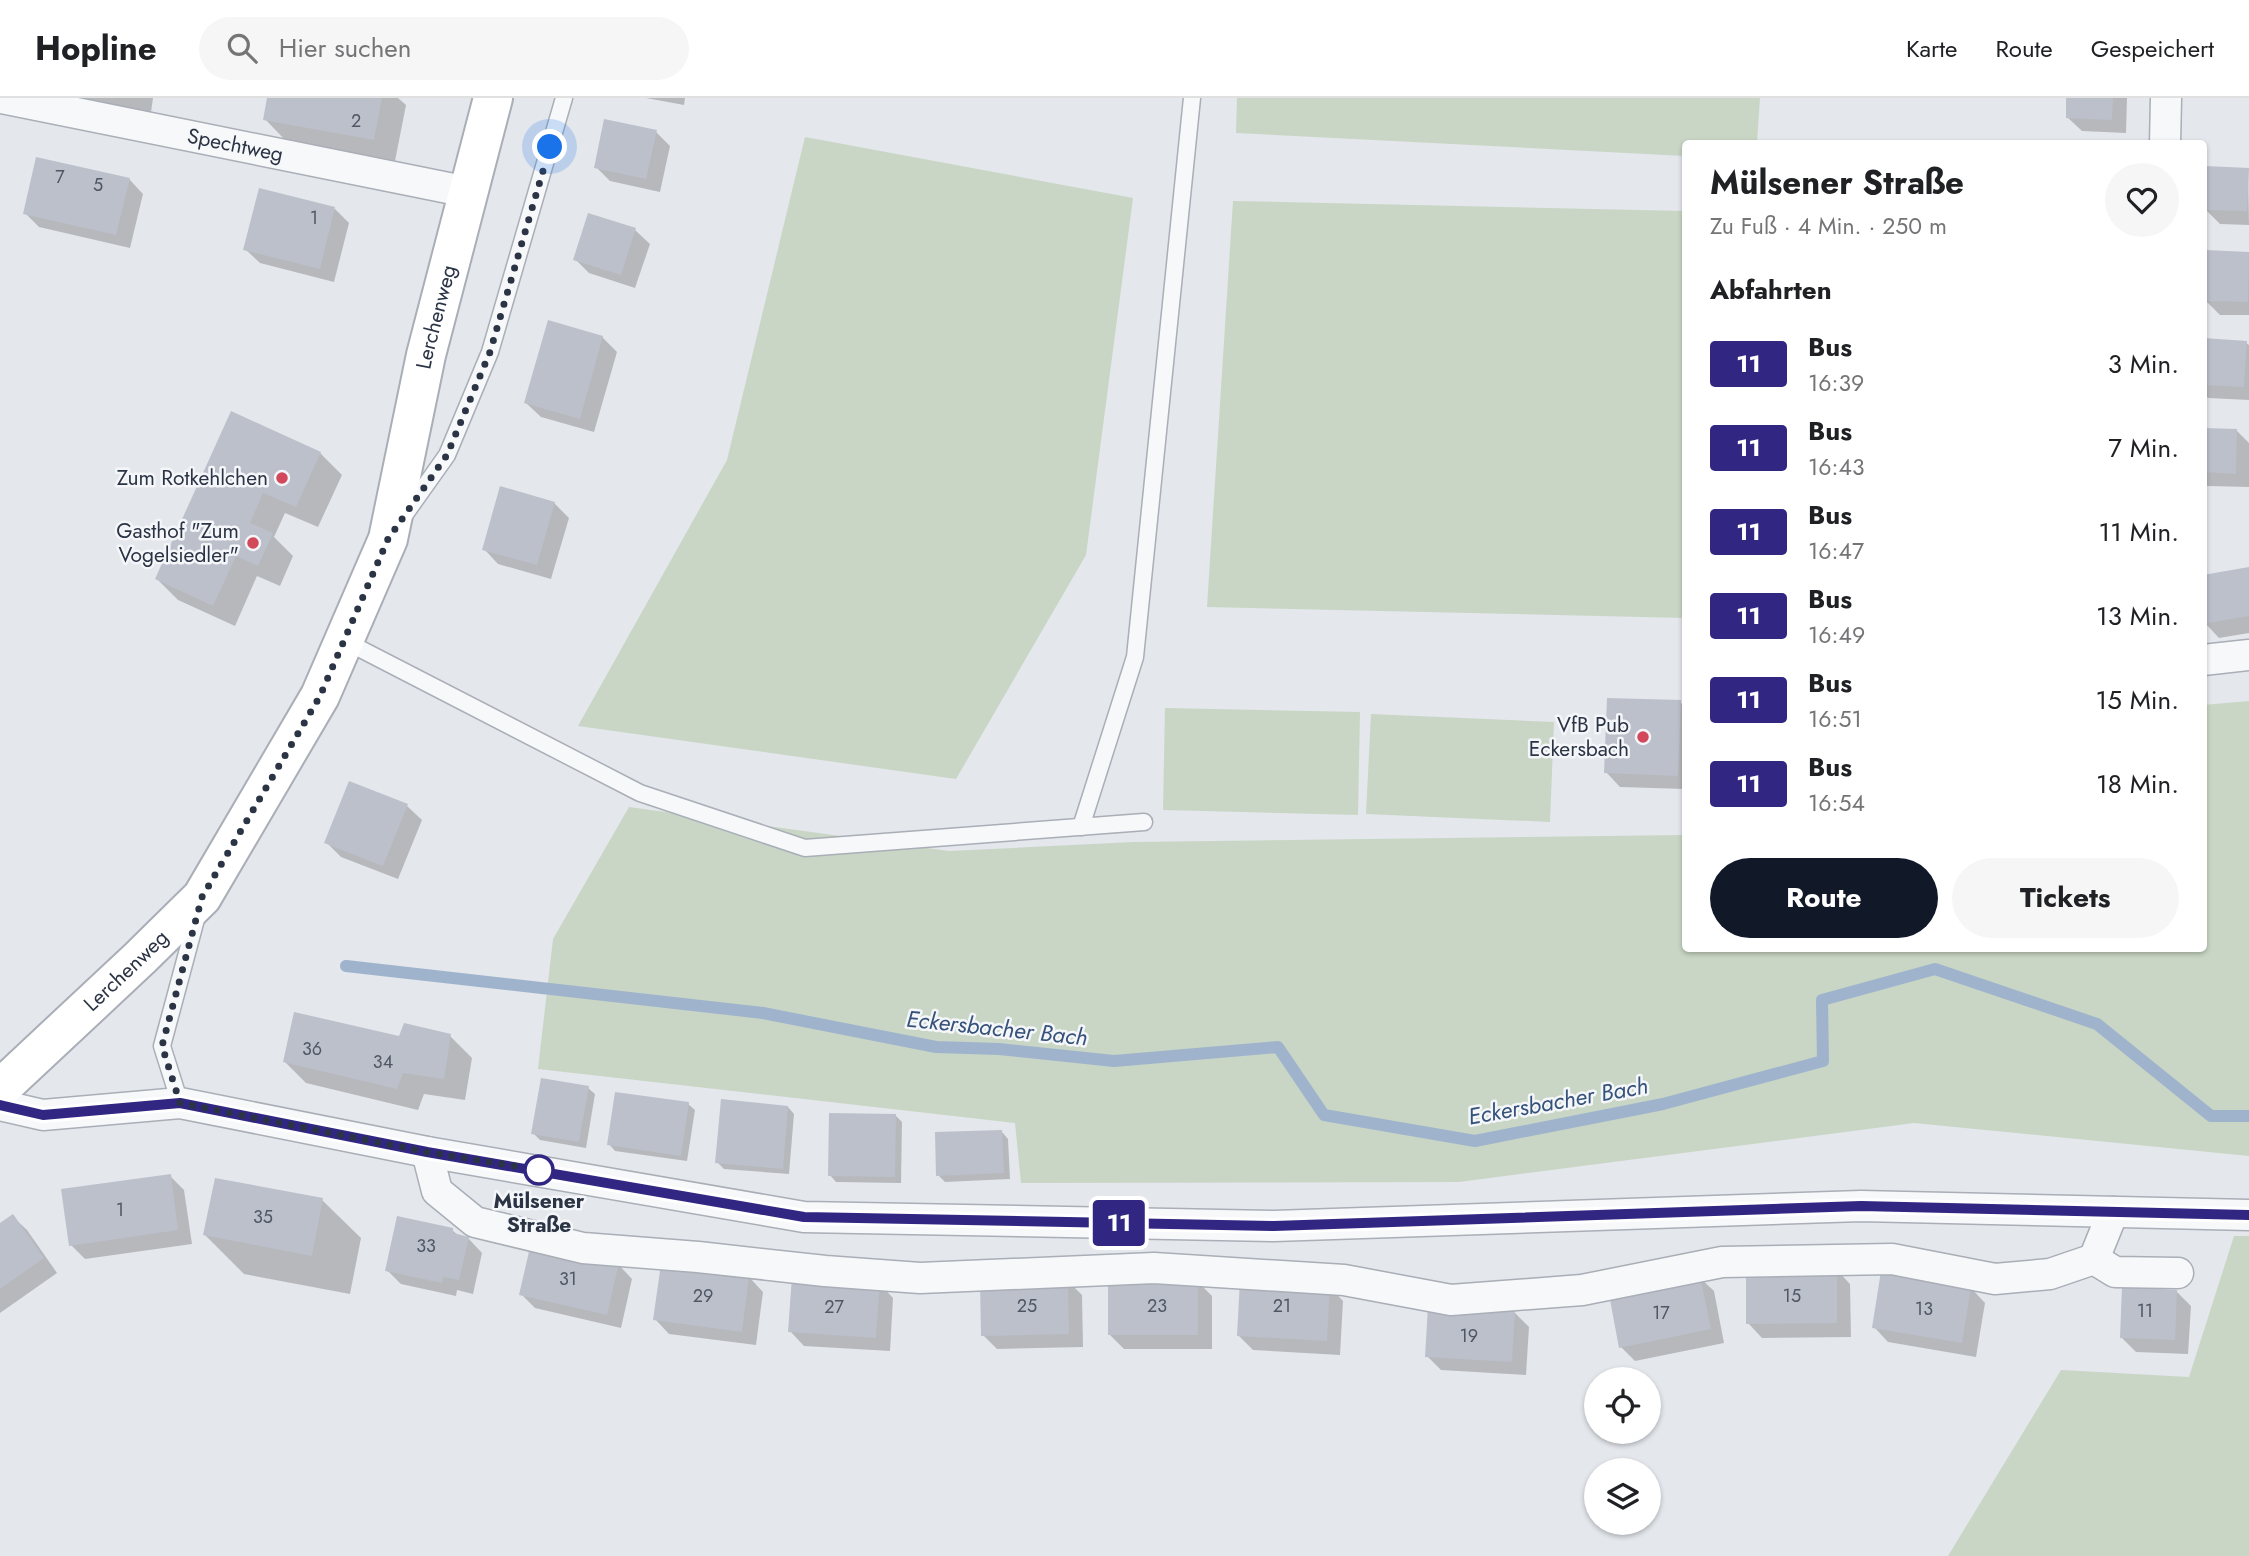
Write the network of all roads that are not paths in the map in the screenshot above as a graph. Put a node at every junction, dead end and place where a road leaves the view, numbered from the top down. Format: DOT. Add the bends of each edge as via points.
graph roads {
  1 [pos="2,98"];
  2 [pos="492,98"];
  3 [pos="564,98"];
  4 [pos="1192,98"];
  5 [pos="2166,98"];
  6 [pos="2165,140"];
  7 [pos="468,192"];
  8 [pos="388,539"];
  9 [pos="342,640"];
  10 [pos="2249,655"];
  11 [pos="2207,660"];
  12 [pos="1144,822"];
  13 [pos="1081,827"];
  14 [pos="202,897"];
  15 [pos="0,1088"];
  16 [pos="180,1103"];
  17 [pos="0,1105"];
  18 [pos="427,1152"];
  19 [pos="2113,1212"];
  20 [pos="2249,1215"];
  21 [pos="2094,1259"];
  22 [pos="2178,1273"];
  1 -- 7 [label="street, Spechtweg"];
  2 -- 7 [label="street, Lerchenweg"];
  3 -- 8 [label="lane, Lerchenweg" via="490,352 447,455"];
  4 -- 13 [label="lane" via="1135,657"];
  5 -- 6 [label="street"];
  7 -- 8 [label="street, Lerchenweg" via="426,355"];
  8 -- 9 [label="street, Lerchenweg"];
  9 -- 13 [label="lane" via="640,793 805,848"];
  9 -- 14 [label="street, Lerchenweg" via="320,696"];
  10 -- 11 [label="street"];
  12 -- 13 [label="lane"];
  14 -- 15 [label="street, Lerchenweg"];
  14 -- 16 [label="lane" via="162,1046"];
  16 -- 17 [label="street" via="43,1115"];
  16 -- 18 [label="street"];
  18 -- 19 [label="street" via="804,1217 1274,1226 1861,1206"];
  18 -- 21 [label="street" via="437,1191 475,1222 583,1248 906,1277 1154,1268 1344,1280 1451,1300 1582,1290 1721,1262 1892,1259 1994,1279 2050,1273"];
  19 -- 20 [label="street"];
  19 -- 21 [label="street"];
  21 -- 22 [label="street" via="2115,1272"];
}
